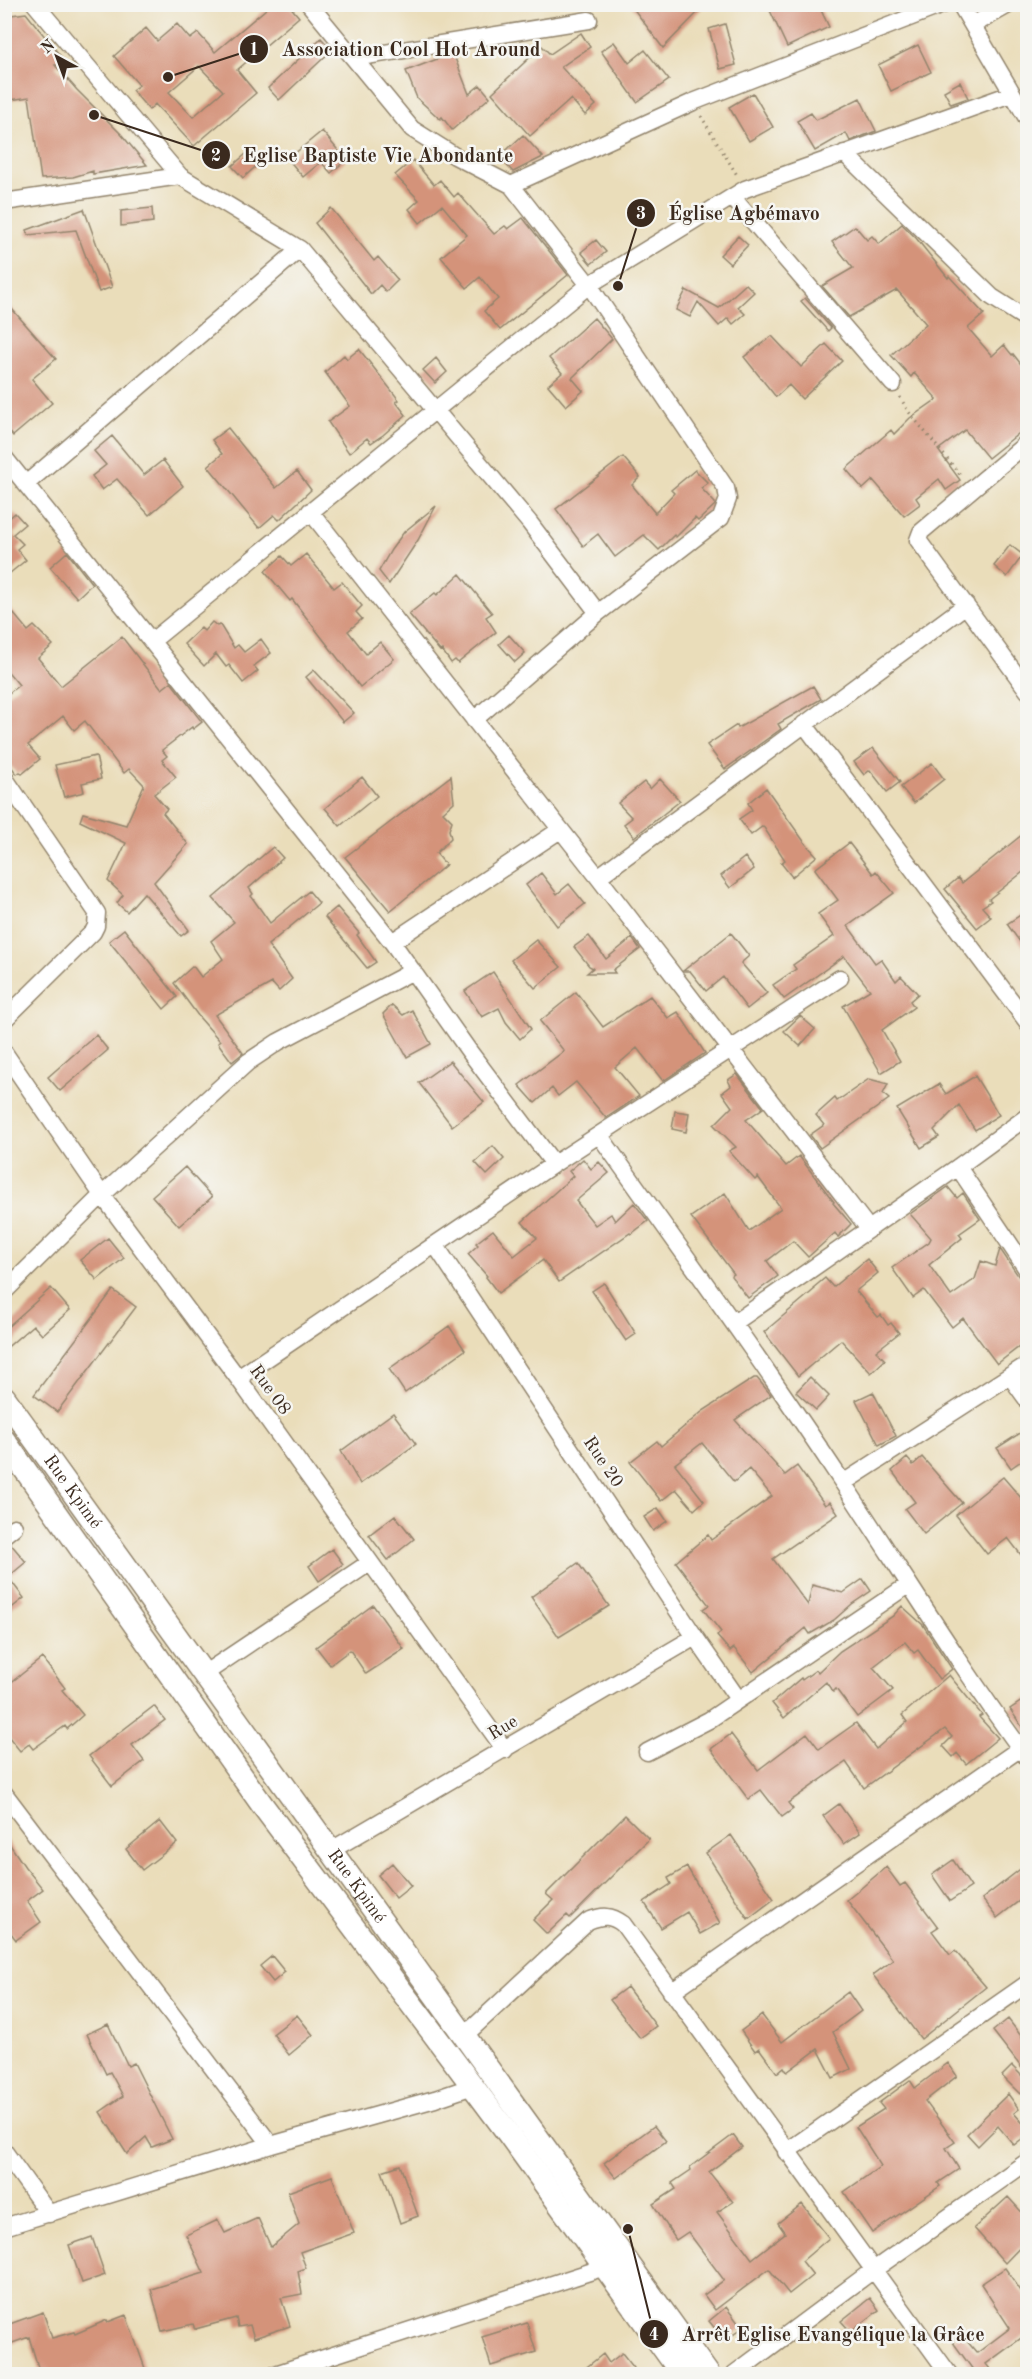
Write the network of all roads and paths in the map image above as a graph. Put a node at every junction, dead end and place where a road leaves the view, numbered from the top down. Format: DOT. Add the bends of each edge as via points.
graph roads {
  1 [pos="34,4"];
  2 [pos="309,4"];
  3 [pos="945,4"];
  4 [pos="960,4"];
  5 [pos="1010,4"];
  6 [pos="589,20"];
  7 [pos="972,25"];
  8 [pos="354,58"];
  9 [pos="1011,94"];
  10 [pos="693,102"];
  11 [pos="1028,120"];
  12 [pos="844,153"];
  13 [pos="180,176"];
  14 [pos="511,185"];
  15 [pos="739,193"];
  16 [pos="4,202"];
  17 [pos="300,249"];
  18 [pos="589,285"];
  19 [pos="1028,320"];
  20 [pos="893,384"];
  21 [pos="435,409"];
  22 [pos="1028,442"];
  23 [pos="4,457"];
  24 [pos="26,484"];
  25 [pos="971,488"];
  26 [pos="310,511"];
  27 [pos="966,605"];
  28 [pos="598,613"];
  29 [pos="152,641"];
  30 [pos="1028,691"];
  31 [pos="474,720"];
  32 [pos="804,724"];
  33 [pos="4,777"];
  34 [pos="560,831"];
  35 [pos="598,877"];
  36 [pos="392,942"];
  37 [pos="413,971"];
  38 [pos="840,978"];
  39 [pos="4,1020"];
  40 [pos="1028,1023"];
  41 [pos="731,1051"];
  42 [pos="4,1052"];
  43 [pos="1028,1116"];
  44 [pos="600,1136"];
  45 [pos="554,1164"];
  46 [pos="958,1167"];
  47 [pos="102,1195"];
  48 [pos="869,1229"];
  49 [pos="436,1246"];
  50 [pos="1028,1271"];
  51 [pos="4,1292"];
  52 [pos="734,1323"];
  53 [pos="1028,1364"];
  54 [pos="1010,1376"];
  55 [pos="238,1378"];
  56 [pos="4,1397"];
  57 [pos="1028,1401"];
  58 [pos="4,1440"];
  59 [pos="843,1483"];
  60 [pos="369,1563"];
  61 [pos="908,1585"];
  62 [pos="695,1637"];
  63 [pos="204,1674"];
  64 [pos="738,1699"];
  65 [pos="505,1750"];
  66 [pos="1025,1750"];
  67 [pos="647,1752"];
  68 [pos="7,1802"];
  69 [pos="330,1851"];
  70 [pos="1028,1983"];
  71 [pos="671,1992"];
  72 [pos="464,2036"];
  73 [pos="473,2086"];
  74 [pos="271,2145"];
  75 [pos="4,2151"];
  76 [pos="786,2152"];
  77 [pos="1028,2161"];
  78 [pos="49,2214"];
  79 [pos="4,2227"];
  80 [pos="604,2267"];
  81 [pos="872,2271"];
  82 [pos="275,2374"];
  83 [pos="682,2374"];
  84 [pos="708,2374"];
  85 [pos="734,2374"];
  86 [pos="949,2374"];
  1 -- 13 [label="street"];
  2 -- 8 [label="street"];
  3 -- 10 [label="street"];
  4 -- 7 [label="street"];
  5 -- 7 [label="street"];
  6 -- 8 [label="street"];
  7 -- 9 [label="street"];
  8 -- 14 [label="street" via="412,129"];
  9 -- 11 [label="street"];
  9 -- 12 [label="street"];
  10 -- 14 [label="street"];
  10 -- 15 [label="path"];
  12 -- 15 [label="street"];
  12 -- 19 [label="street" via="993,297"];
  13 -- 16 [label="street"];
  13 -- 17 [label="street"];
  14 -- 18 [label="street"];
  15 -- 18 [label="street"];
  15 -- 20 [label="street"];
  17 -- 21 [label="street"];
  17 -- 24 [label="street"];
  18 -- 21 [label="street"];
  18 -- 28 [label="street" via="726,488 728,500 721,518"];
  20 -- 25 [label="path" via="908,411"];
  21 -- 26 [label="street"];
  21 -- 28 [label="street" via="548,545"];
  22 -- 25 [label="street"];
  23 -- 24 [label="street"];
  24 -- 29 [label="street"];
  25 -- 27 [label="street" via="921,532 918,540"];
  26 -- 29 [label="street"];
  26 -- 31 [label="street"];
  27 -- 30 [label="street"];
  27 -- 32 [label="street"];
  28 -- 31 [label="street"];
  29 -- 36 [label="street"];
  31 -- 34 [label="street"];
  32 -- 35 [label="street"];
  32 -- 40 [label="street"];
  33 -- 39 [label="street" via="97,913 98,920 93,932"];
  34 -- 35 [label="street"];
  34 -- 36 [label="street"];
  35 -- 41 [label="street"];
  36 -- 37 [label="street"];
  37 -- 45 [label="street"];
  37 -- 47 [label="street" via="260,1053"];
  38 -- 41 [label="street"];
  41 -- 44 [label="street"];
  41 -- 48 [label="street"];
  42 -- 47 [label="street, Rue 08"];
  43 -- 46 [label="street"];
  44 -- 45 [label="street"];
  44 -- 52 [label="street"];
  45 -- 49 [label="street"];
  46 -- 48 [label="street"];
  46 -- 50 [label="street"];
  47 -- 51 [label="street"];
  47 -- 55 [label="street, Rue 08"];
  48 -- 52 [label="street"];
  49 -- 55 [label="street"];
  49 -- 62 [label="street, Rue 20"];
  52 -- 59 [label="street"];
  53 -- 54 [label="street"];
  54 -- 57 [label="street"];
  54 -- 59 [label="street"];
  55 -- 60 [label="street, Rue 08"];
  56 -- 63 [label="main road, Rue Kpimé"];
  58 -- 73 [label="main road, Rue Kpimé" via="263,1806"];
  59 -- 61 [label="street"];
  60 -- 63 [label="street"];
  60 -- 65 [label="street, Rue 08"];
  61 -- 64 [label="street"];
  61 -- 66 [label="street"];
  62 -- 64 [label="street, Rue 20"];
  62 -- 65 [label="street, Rue"];
  63 -- 69 [label="main road, Rue Kpimé"];
  64 -- 67 [label="street" via="694,1729"];
  65 -- 69 [label="street, Rue"];
  66 -- 71 [label="street"];
  68 -- 74 [label="street"];
  69 -- 72 [label="main road, Rue Kpimé"];
  70 -- 76 [label="street"];
  71 -- 72 [label="street" via="623,1924 609,1916 599,1917 588,1921"];
  71 -- 76 [label="street"];
  72 -- 84 [label="main road, Rue Kpimé"];
  73 -- 74 [label="street"];
  73 -- 80 [label="main road, Rue Kpimé"];
  74 -- 78 [label="street"];
  75 -- 78 [label="street"];
  76 -- 81 [label="street"];
  77 -- 81 [label="street"];
  78 -- 79 [label="street"];
  80 -- 82 [label="street"];
  80 -- 83 [label="main road, Rue Kpimé"];
  81 -- 85 [label="street"];
  81 -- 86 [label="street"];
}
